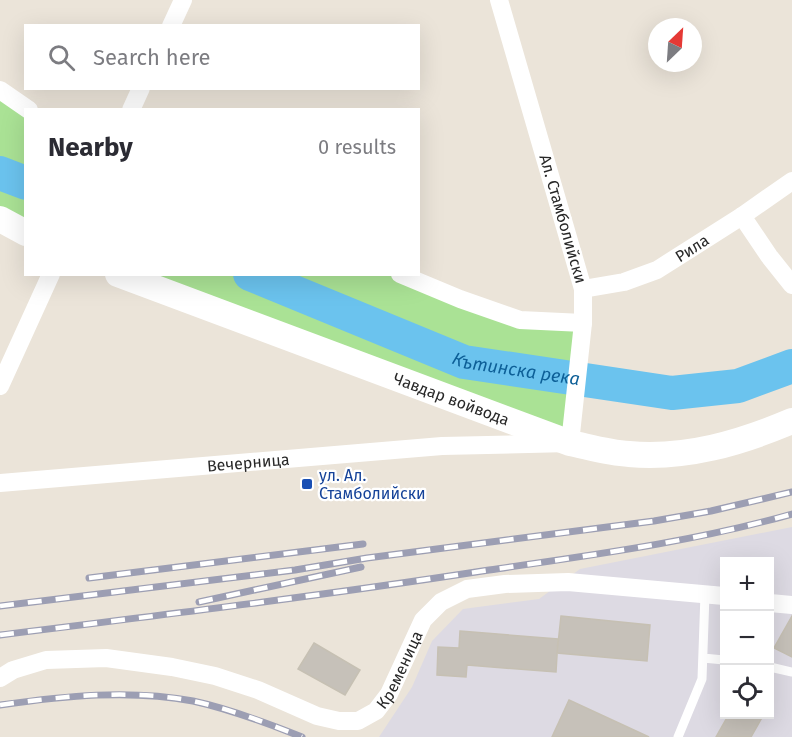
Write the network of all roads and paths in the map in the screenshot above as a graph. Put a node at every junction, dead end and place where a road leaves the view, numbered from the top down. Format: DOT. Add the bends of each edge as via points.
graph roads {
  1 [pos="183,0"];
  2 [pos="499,0"];
  3 [pos="172,24"];
  4 [pos="0,90"];
  5 [pos="140,90"];
  6 [pos="26,108"];
  7 [pos="132,108"];
  8 [pos="792,181"];
  9 [pos="742,216"];
  10 [pos="0,219"];
  11 [pos="24,232"];
  12 [pos="50,276"];
  13 [pos="123,276"];
  14 [pos="405,276"];
  15 [pos="792,285"];
  16 [pos="583,290"];
  17 [pos="584,323"];
  18 [pos="0,386"];
  19 [pos="792,421"];
  20 [pos="570,443"];
  21 [pos="0,483"];
  22 [pos="705,594"];
  23 [pos="720,596"];
  24 [pos="774,603"];
  25 [pos="792,605"];
  26 [pos="703,658"];
  27 [pos="720,660"];
  28 [pos="774,668"];
  29 [pos="792,672"];
  30 [pos="0,678"];
  31 [pos="678,737"];
  1 -- 3 [label="street"];
  2 -- 16 [label="street, Ал. Стамболийски"];
  4 -- 6 [label="street"];
  5 -- 7 [label="street"];
  8 -- 9 [label="street, Рила"];
  9 -- 15 [label="street"];
  9 -- 16 [label="street, Рила" via="657,270"];
  10 -- 11 [label="street"];
  12 -- 18 [label="street"];
  13 -- 20 [label="street, Чавдар войвода"];
  14 -- 17 [label="street" via="520,320"];
  16 -- 17 [label="street, Ал. Стамболийски"];
  17 -- 20 [label="street, Ал. Стамболийски"];
  19 -- 20 [label="street, Чавдар войвода" via="698,452 660,456"];
  20 -- 21 [label="street, Вечерница" via="442,446"];
  22 -- 23 [label="street, Кременица"];
  22 -- 26 [label="lane"];
  22 -- 30 [label="street, Кременица" via="568,582 467,589 441,603 423,620 389,694 376,711 358,722 317,716 214,676 117,660 46,660"];
  24 -- 25 [label="street"];
  26 -- 27 [label="lane"];
  26 -- 31 [label="lane" via="702,679"];
  28 -- 29 [label="lane"];
}
